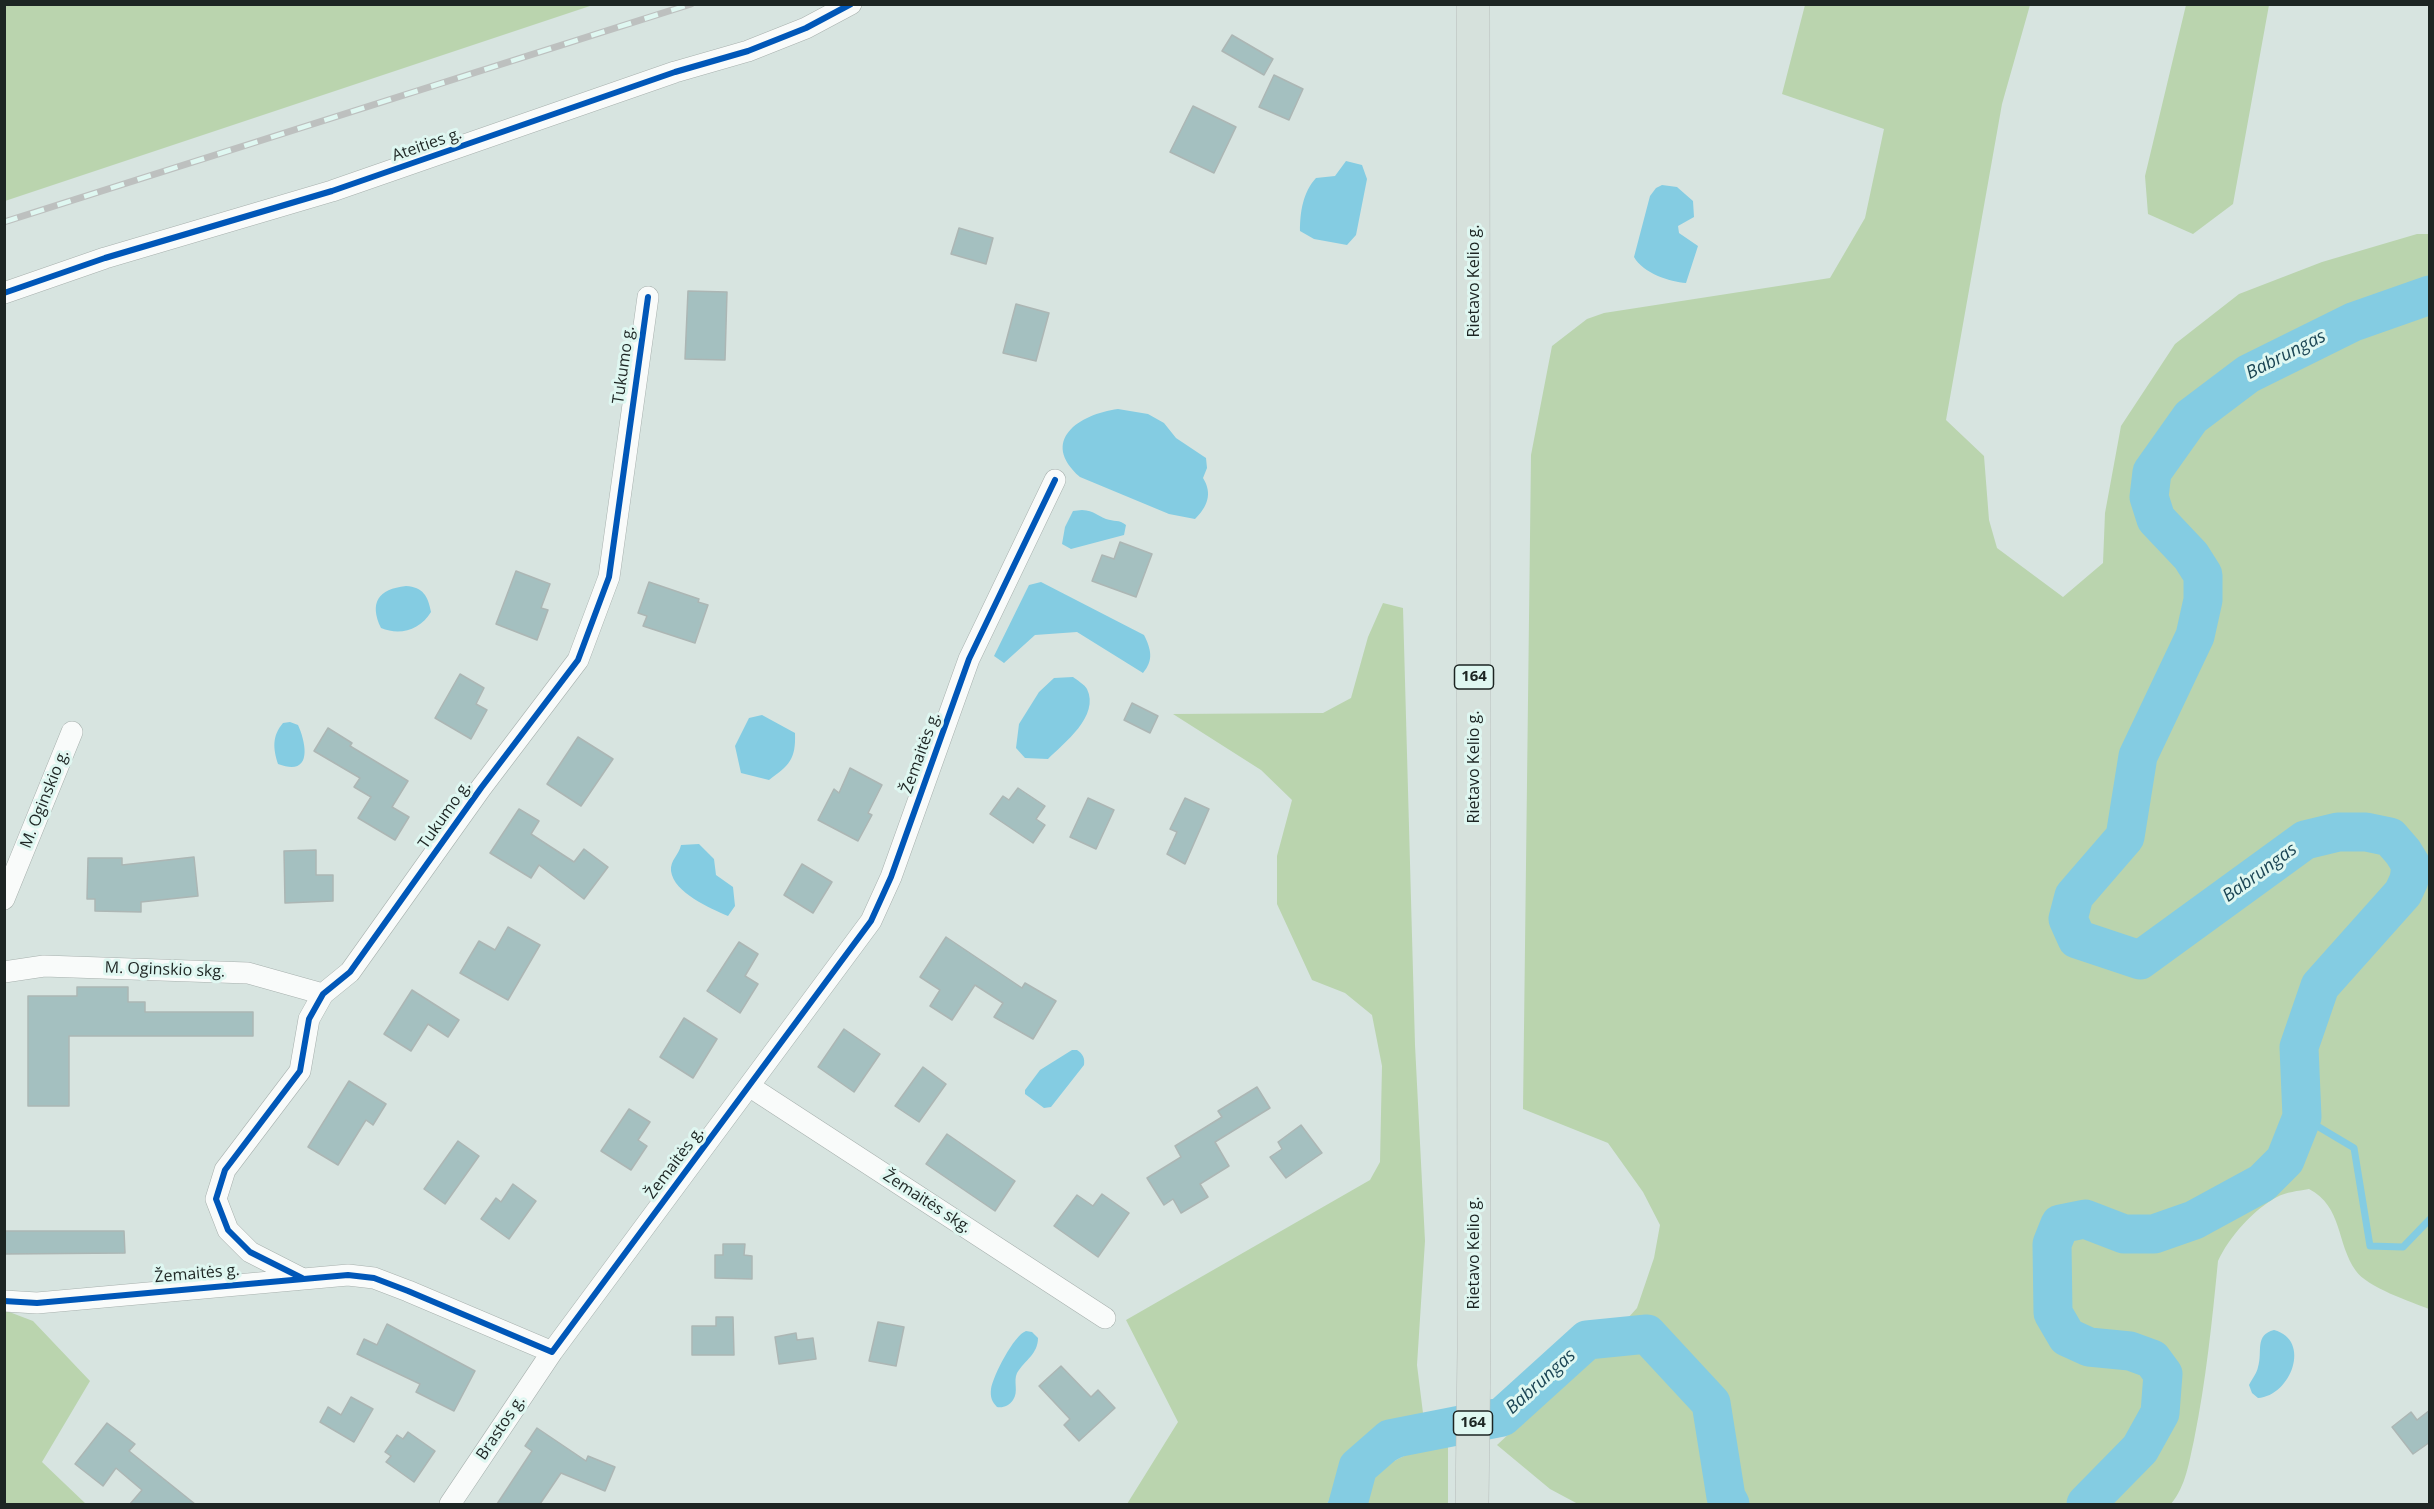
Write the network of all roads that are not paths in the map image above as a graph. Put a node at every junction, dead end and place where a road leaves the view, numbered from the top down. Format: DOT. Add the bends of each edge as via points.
graph roads {
  1 [pos="851,4"];
  2 [pos="1473,4"];
  3 [pos="4,293"];
  4 [pos="648,297"];
  5 [pos="1055,480"];
  6 [pos="72,732"];
  7 [pos="4,899"];
  8 [pos="4,972"];
  9 [pos="323,994"];
  10 [pos="749,1086"];
  11 [pos="302,1278"];
  12 [pos="4,1301"];
  13 [pos="1105,1318"];
  14 [pos="552,1352"];
  15 [pos="1472,1501"];
  16 [pos="450,1504"];
  1 -- 3 [label="street, Ateities g." via="806,28 748,51 675,72 332,191 105,258"];
  2 -- 15 [label="main road, Rietavo Kelio g. / 164"];
  4 -- 9 [label="street, Tukumo g." via="609,577 578,660 350,972"];
  5 -- 10 [label="street, Žemaitės g." via="969,659 891,877 871,921"];
  6 -- 7 [label="street, M. Oginskio g."];
  8 -- 9 [label="street, M. Oginskio skg." via="44,966 248,973"];
  9 -- 11 [label="street, Tukumo g." via="309,1019 300,1071 225,1170 216,1199 228,1230 250,1252"];
  10 -- 13 [label="street, Žemaitės skg."];
  10 -- 14 [label="street, Žemaitės g."];
  11 -- 12 [label="street, Žemaitės g." via="37,1303"];
  11 -- 14 [label="street, Žemaitės g." via="374,1278"];
  14 -- 16 [label="street, Brastos g."];
}
